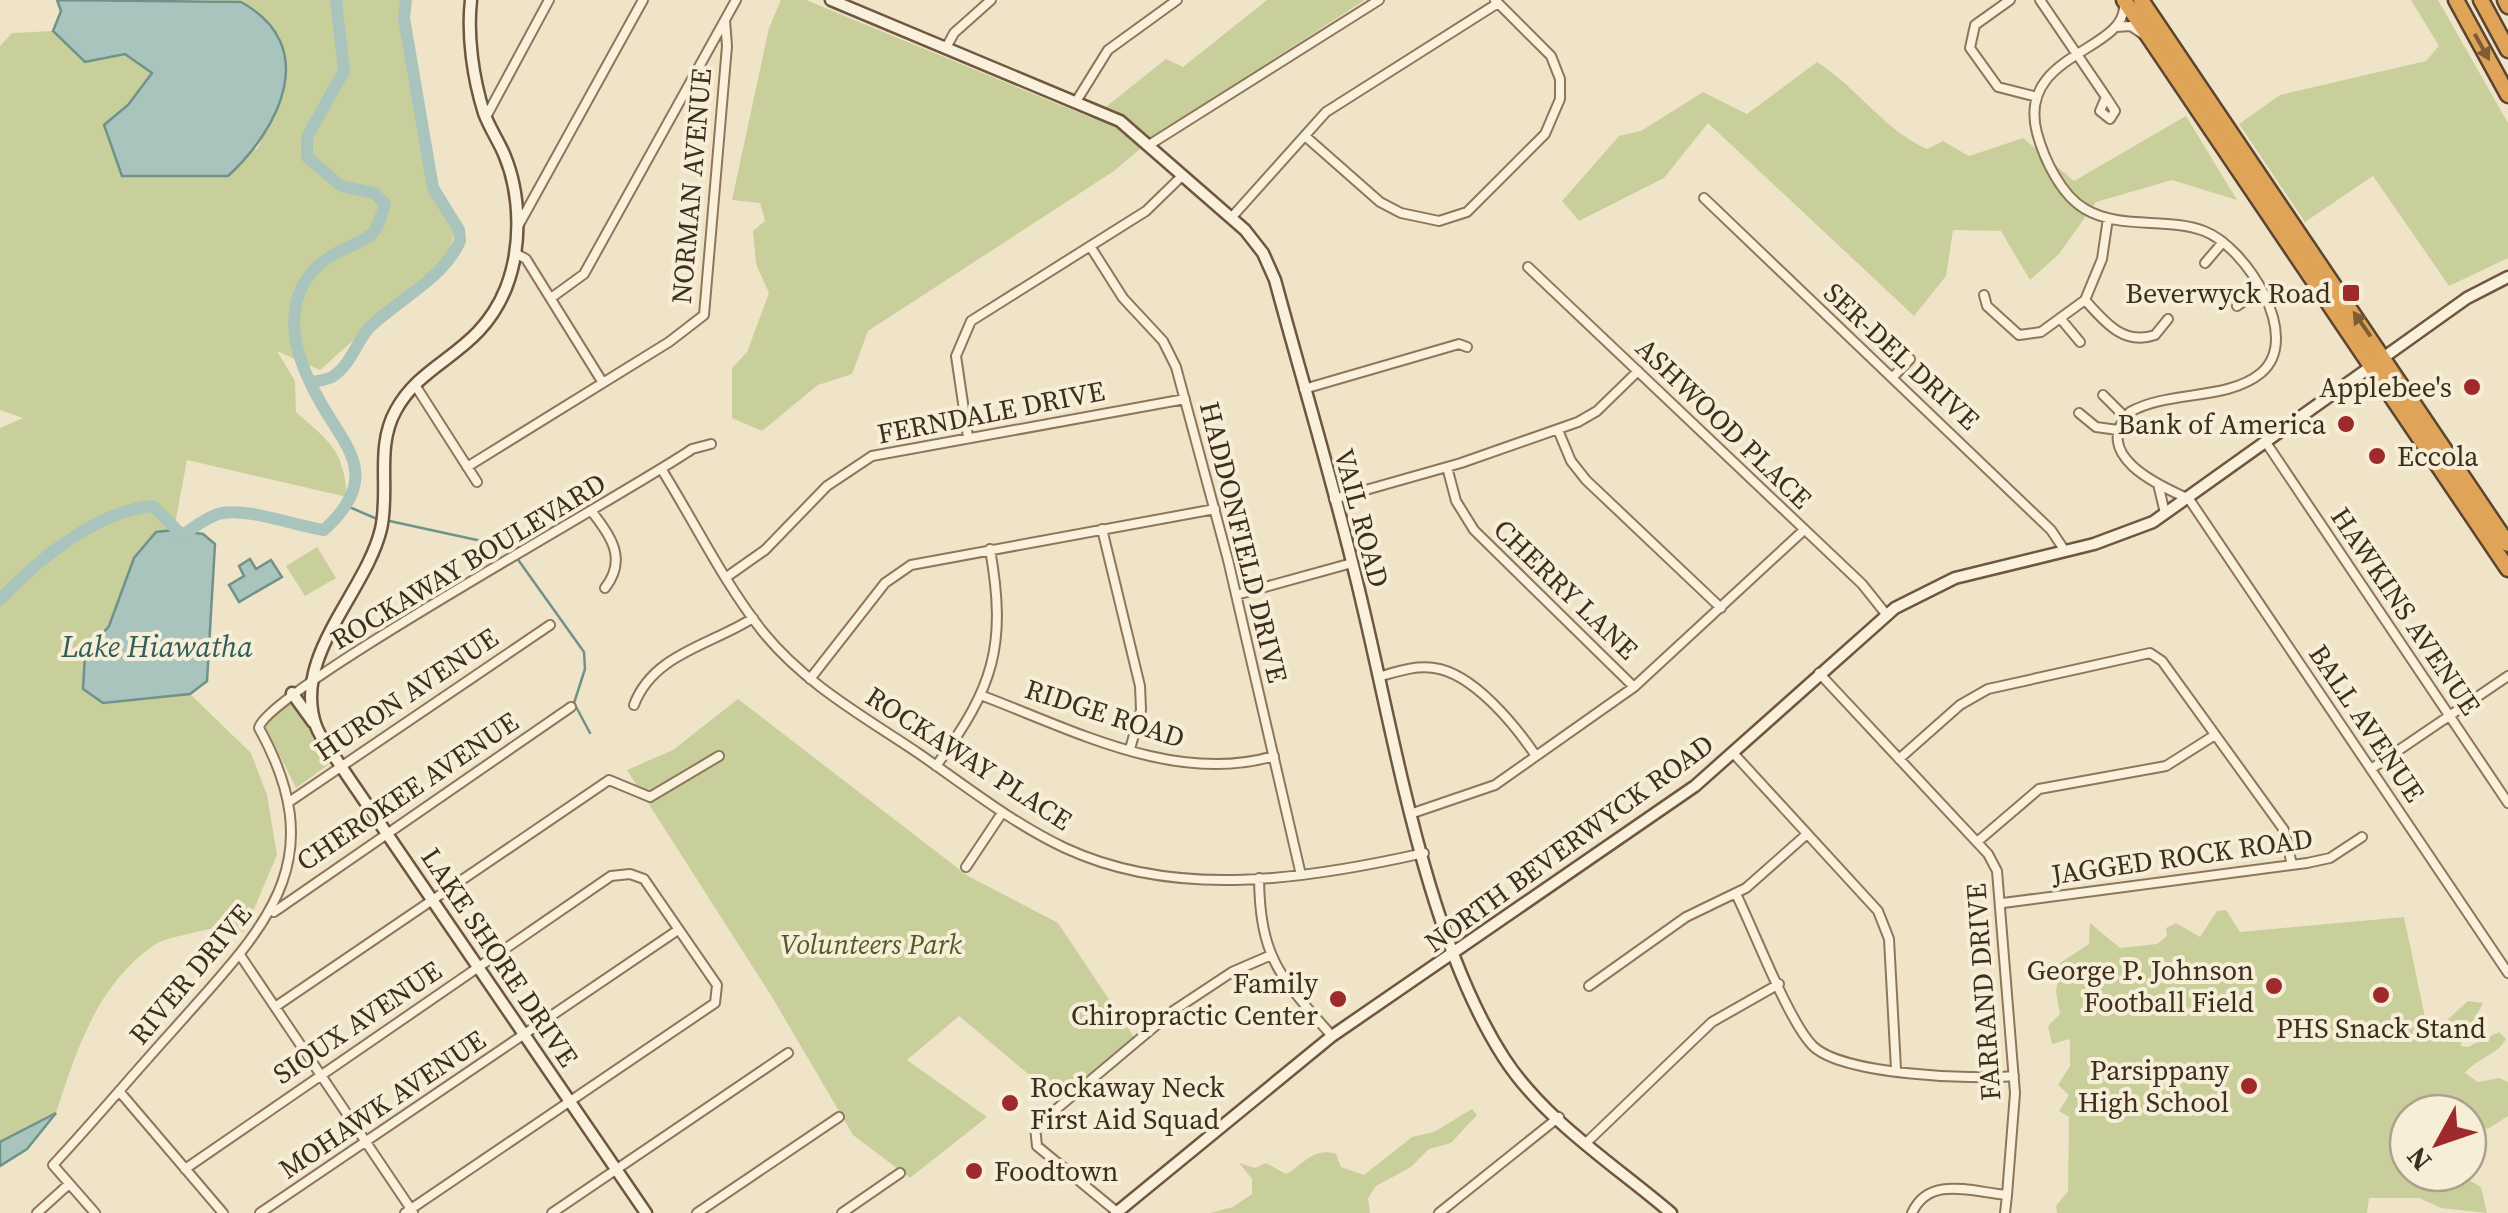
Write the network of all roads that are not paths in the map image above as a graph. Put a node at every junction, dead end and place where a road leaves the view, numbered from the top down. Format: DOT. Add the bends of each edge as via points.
graph roads {
  1 [pos="471,0"];
  2 [pos="549,0"];
  3 [pos="644,0"];
  4 [pos="736,0"];
  5 [pos="991,0"];
  6 [pos="1177,0"];
  7 [pos="1379,0"];
  8 [pos="2010,0"];
  9 [pos="2040,0"];
  10 [pos="2124,0"];
  11 [pos="2141,0"];
  12 [pos="2456,0"];
  13 [pos="2481,0"];
  14 [pos="1497,1"];
  15 [pos="839,2"];
  16 [pos="725,20"];
  17 [pos="2112,28"];
  18 [pos="2151,40"];
  19 [pos="946,46"];
  20 [pos="2508,50"];
  21 [pos="2077,53"];
  22 [pos="2508,95"];
  23 [pos="2106,96"];
  24 [pos="2037,97"];
  25 [pos="1076,100"];
  26 [pos="486,117"];
  27 [pos="1305,136"];
  28 [pos="1149,145"];
  29 [pos="1183,175"];
  30 [pos="1704,198"];
  31 [pos="1231,218"];
  32 [pos="2108,218"];
  33 [pos="517,229"];
  34 [pos="2223,242"];
  35 [pos="1090,246"];
  36 [pos="515,254"];
  37 [pos="2205,264"];
  38 [pos="1528,267"];
  39 [pos="2508,277"];
  40 [pos="2260,291"];
  41 [pos="1984,295"];
  42 [pos="551,298"];
  43 [pos="2085,300"];
  44 [pos="2237,306"];
  45 [pos="2060,318"];
  46 [pos="2168,319"];
  47 [pos="2080,342"];
  48 [pos="1467,347"];
  49 [pos="1910,359"];
  50 [pos="2378,362"];
  51 [pos="1638,371"];
  52 [pos="1892,378"];
  53 [pos="604,383"];
  54 [pos="415,385"];
  55 [pos="1304,389"];
  56 [pos="2103,395"];
  57 [pos="1185,399"];
  58 [pos="2078,413"];
  59 [pos="2125,417"];
  60 [pos="1558,430"];
  61 [pos="2118,430"];
  62 [pos="968,437"];
  63 [pos="710,444"];
  64 [pos="2267,444"];
  65 [pos="468,467"];
  66 [pos="1447,467"];
  67 [pos="662,470"];
  68 [pos="477,482"];
  69 [pos="2158,484"];
  70 [pos="2189,499"];
  71 [pos="1334,500"];
  72 [pos="1215,509"];
  73 [pos="592,512"];
  74 [pos="2165,514"];
  75 [pos="1102,529"];
  76 [pos="1804,530"];
  77 [pos="2508,544"];
  78 [pos="990,548"];
  79 [pos="2065,551"];
  80 [pos="1352,562"];
  81 [pos="2508,569"];
  82 [pos="728,576"];
  83 [pos="605,588"];
  84 [pos="1236,595"];
  85 [pos="1721,608"];
  86 [pos="1886,614"];
  87 [pos="753,618"];
  88 [pos="550,625"];
  89 [pos="1820,673"];
  90 [pos="2508,676"];
  91 [pos="1378,677"];
  92 [pos="315,678"];
  93 [pos="810,679"];
  94 [pos="1634,687"];
  95 [pos="292,694"];
  96 [pos="983,696"];
  97 [pos="634,704"];
  98 [pos="571,707"];
  99 [pos="2450,716"];
  100 [pos="316,727"];
  101 [pos="258,728"];
  102 [pos="2216,735"];
  103 [pos="1130,748"];
  104 [pos="1734,754"];
  105 [pos="718,756"];
  106 [pos="1274,756"];
  107 [pos="1536,756"];
  108 [pos="1899,759"];
  109 [pos="340,765"];
  110 [pos="936,766"];
  111 [pos="2371,770"];
  112 [pos="289,802"];
  113 [pos="2508,802"];
  114 [pos="1002,813"];
  115 [pos="1413,814"];
  116 [pos="387,830"];
  117 [pos="1807,834"];
  118 [pos="2362,838"];
  119 [pos="1976,842"];
  120 [pos="1424,853"];
  121 [pos="2292,865"];
  122 [pos="966,867"];
  123 [pos="1301,875"];
  124 [pos="1259,878"];
  125 [pos="1736,894"];
  126 [pos="433,899"];
  127 [pos="2002,903"];
  128 [pos="270,914"];
  129 [pos="678,930"];
  130 [pos="240,954"];
  131 [pos="1268,956"];
  132 [pos="1453,956"];
  133 [pos="479,966"];
  134 [pos="2508,973"];
  135 [pos="1779,984"];
  136 [pos="1590,986"];
  137 [pos="275,1007"];
  138 [pos="524,1034"];
  139 [pos="1332,1036"];
  140 [pos="788,1052"];
  141 [pos="1896,1068"];
  142 [pos="320,1074"];
  143 [pos="2014,1076"];
  144 [pos="120,1091"];
  145 [pos="570,1102"];
  146 [pos="838,1117"];
  147 [pos="1559,1117"];
  148 [pos="366,1142"];
  149 [pos="1588,1142"];
  150 [pos="185,1169"];
  151 [pos="616,1169"];
  152 [pos="900,1174"];
  153 [pos="69,1184"];
  154 [pos="2007,1196"];
  155 [pos="1450,1204"];
  156 [pos="410,1212"];
  157 [pos="1116,1212"];
  158 [pos="1668,1212"];
  159 [pos="37,1213"];
  160 [pos="94,1213"];
  161 [pos="222,1213"];
  162 [pos="260,1213"];
  163 [pos="552,1213"];
  164 [pos="646,1213"];
  165 [pos="697,1213"];
  166 [pos="842,1213"];
  167 [pos="1439,1213"];
  168 [pos="1457,1213"];
  169 [pos="1912,1213"];
  170 [pos="2005,1213"];
  1 -- 26 [label="street"];
  2 -- 26 [label="street"];
  3 -- 33 [label="street"];
  4 -- 16 [label="street"];
  5 -- 19 [label="street"];
  6 -- 25 [label="street" via="1108,50"];
  7 -- 28 [label="street"];
  8 -- 24 [label="street" via="1975,25 1970,48 1998,88"];
  9 -- 21 [label="street"];
  10 -- 17 [label="street" via="2122,18"];
  10 -- 18 [label="highway"];
  50 -- 11 [label="highway, one-way"];
  12 -- 22 [label="highway, one-way"];
  13 -- 20 [label="highway"];
  14 -- 27 [label="street" via="1338,103"];
  14 -- 27 [label="street" via="1551,56 1560,99 1545,134 1467,212 1430,221 1402,213 1380,202"];
  15 -- 19 [label="street, VAIL ROAD"];
  16 -- 42 [label="street" via="584,274"];
  16 -- 53 [label="street, NORMAN AVENUE" via="706,311"];
  17 -- 18 [label="street" via="2131,26"];
  17 -- 21 [label="street"];
  18 -- 50 [label="highway"];
  19 -- 25 [label="street, VAIL ROAD"];
  21 -- 23 [label="street"];
  21 -- 24 [label="street" via="2054,70"];
  24 -- 32 [label="street" via="2038,136 2065,191"];
  25 -- 28 [label="street, VAIL ROAD" via="1120,121"];
  26 -- 33 [label="street" via="511,176"];
  27 -- 31 [label="street"];
  28 -- 29 [label="street, VAIL ROAD"];
  29 -- 31 [label="street, VAIL ROAD"];
  29 -- 35 [label="street" via="1156,204"];
  30 -- 52 [label="street, SER-DEL DRIVE"];
  31 -- 55 [label="street, VAIL ROAD" via="1270,266"];
  32 -- 34 [label="street" via="2190,227"];
  32 -- 43 [label="street" via="2102,259"];
  33 -- 36 [label="street"];
  34 -- 37 [label="street"];
  34 -- 40 [label="street"];
  35 -- 57 [label="street, HADDONFIELD DRIVE" via="1170,354"];
  35 -- 62 [label="street" via="966,329 956,356"];
  36 -- 42 [label="street"];
  36 -- 54 [label="street" via="482,331"];
  38 -- 51 [label="street, ASHWOOD PLACE"];
  39 -- 50 [label="street, NORTH BEVERWYCK ROAD" via="2466,298"];
  40 -- 44 [label="street"];
  40 -- 59 [label="street" via="2279,332 2277,351 2260,374 2242,384 2144,405"];
  41 -- 45 [label="street" via="1986,306 2019,335 2041,332"];
  42 -- 53 [label="street"];
  43 -- 45 [label="street"];
  43 -- 46 [label="street" via="2115,330 2133,337 2155,335"];
  45 -- 47 [label="street"];
  48 -- 55 [label="street"];
  49 -- 52 [label="street"];
  50 -- 64 [label="street, NORTH BEVERWYCK ROAD"];
  50 -- 77 [label="highway"];
  50 -- 81 [label="highway"];
  51 -- 60 [label="street" via="1597,411"];
  51 -- 76 [label="street, ASHWOOD PLACE"];
  52 -- 79 [label="street, SER-DEL DRIVE" via="2052,530"];
  53 -- 65 [label="street, NORMAN AVENUE"];
  54 -- 65 [label="street"];
  54 -- 92 [label="street" via="387,432 382,528 369,565 328,634"];
  55 -- 71 [label="street, VAIL ROAD"];
  56 -- 59 [label="street"];
  57 -- 62 [label="street, FERNDALE DRIVE"];
  57 -- 72 [label="street, HADDONFIELD DRIVE"];
  58 -- 61 [label="street" via="2096,427"];
  59 -- 61 [label="street"];
  60 -- 66 [label="street"];
  60 -- 85 [label="street" via="1586,480"];
  61 -- 69 [label="street" via="2126,459"];
  62 -- 82 [label="street, FERNDALE DRIVE" via="858,463"];
  63 -- 67 [label="street, ROCKAWAY BOULEVARD"];
  64 -- 70 [label="street, NORTH BEVERWYCK ROAD"];
  64 -- 99 [label="street, HAWKINS AVENUE"];
  65 -- 68 [label="street"];
  66 -- 71 [label="street"];
  66 -- 94 [label="street, CHERRY LANE" via="1456,501 1474,530"];
  67 -- 73 [label="street, ROCKAWAY BOULEVARD"];
  67 -- 82 [label="street, ROCKAWAY PLACE"];
  69 -- 70 [label="street"];
  69 -- 74 [label="street"];
  70 -- 74 [label="street, NORTH BEVERWYCK ROAD"];
  70 -- 111 [label="street, BALL AVENUE"];
  71 -- 80 [label="street, VAIL ROAD"];
  72 -- 75 [label="street"];
  72 -- 84 [label="street, HADDONFIELD DRIVE"];
  73 -- 83 [label="street" via="619,556"];
  73 -- 92 [label="street, ROCKAWAY BOULEVARD"];
  74 -- 79 [label="street, NORTH BEVERWYCK ROAD" via="2113,539"];
  75 -- 78 [label="street"];
  75 -- 103 [label="street" via="1142,697"];
  76 -- 85 [label="street"];
  76 -- 86 [label="street, ASHWOOD PLACE"];
  78 -- 93 [label="street" via="929,559 894,574"];
  78 -- 96 [label="street" via="998,622"];
  79 -- 86 [label="street, NORTH BEVERWYCK ROAD" via="1955,578"];
  80 -- 84 [label="street"];
  80 -- 91 [label="street, VAIL ROAD"];
  82 -- 87 [label="street, ROCKAWAY PLACE"];
  84 -- 106 [label="street, HADDONFIELD DRIVE"];
  85 -- 94 [label="street"];
  86 -- 89 [label="street, NORTH BEVERWYCK ROAD"];
  87 -- 93 [label="street, ROCKAWAY PLACE"];
  87 -- 97 [label="street" via="664,662"];
  88 -- 109 [label="street, HURON AVENUE"];
  89 -- 104 [label="street, NORTH BEVERWYCK ROAD"];
  89 -- 108 [label="street, FARRAND DRIVE"];
  90 -- 99 [label="street"];
  91 -- 107 [label="street" via="1423,667 1451,673 1510,723"];
  91 -- 115 [label="street, VAIL ROAD"];
  92 -- 95 [label="street, ROCKAWAY BOULEVARD"];
  92 -- 100 [label="street"];
  93 -- 110 [label="street, ROCKAWAY PLACE"];
  94 -- 107 [label="street"];
  95 -- 100 [label="street, LAKE SHORE DRIVE"];
  95 -- 101 [label="street, ROCKAWAY BOULEVARD"];
  96 -- 103 [label="street, RIDGE ROAD"];
  96 -- 110 [label="street"];
  98 -- 116 [label="street, CHEROKEE AVENUE"];
  99 -- 111 [label="street"];
  99 -- 113 [label="street, HAWKINS AVENUE"];
  100 -- 109 [label="street, LAKE SHORE DRIVE"];
  101 -- 112 [label="street, RIVER DRIVE"];
  102 -- 108 [label="street" via="2162,661 2145,653 1988,690 1960,705"];
  102 -- 119 [label="street" via="2166,766 2039,789"];
  102 -- 121 [label="street" via="2284,830"];
  103 -- 106 [label="street, RIDGE ROAD" via="1192,765"];
  104 -- 117 [label="street"];
  104 -- 132 [label="street, NORTH BEVERWYCK ROAD"];
  105 -- 126 [label="street" via="650,798 608,780"];
  106 -- 123 [label="street, HADDONFIELD DRIVE"];
  107 -- 115 [label="street" via="1478,794"];
  108 -- 119 [label="street, FARRAND DRIVE"];
  109 -- 112 [label="street, HURON AVENUE"];
  109 -- 116 [label="street, LAKE SHORE DRIVE"];
  110 -- 114 [label="street, ROCKAWAY PLACE"];
  111 -- 134 [label="street, BALL AVENUE"];
  112 -- 128 [label="street, RIVER DRIVE" via="285,870"];
  114 -- 122 [label="street"];
  114 -- 124 [label="street, ROCKAWAY PLACE" via="1110,865 1186,878"];
  115 -- 120 [label="street, VAIL ROAD"];
  116 -- 126 [label="street, LAKE SHORE DRIVE"];
  116 -- 128 [label="street, CHEROKEE AVENUE"];
  117 -- 125 [label="street"];
  117 -- 141 [label="street" via="1884,924"];
  118 -- 121 [label="street, JAGGED ROCK ROAD" via="2330,858"];
  119 -- 127 [label="street, FARRAND DRIVE" via="1997,871"];
  120 -- 123 [label="street, ROCKAWAY PLACE"];
  120 -- 132 [label="street, VAIL ROAD"];
  121 -- 127 [label="street, JAGGED ROCK ROAD"];
  123 -- 124 [label="street, ROCKAWAY PLACE"];
  124 -- 131 [label="street"];
  125 -- 135 [label="street"];
  125 -- 136 [label="street" via="1686,917"];
  126 -- 133 [label="street, LAKE SHORE DRIVE"];
  126 -- 137 [label="street"];
  127 -- 143 [label="street, FARRAND DRIVE"];
  128 -- 130 [label="street, RIVER DRIVE"];
  129 -- 133 [label="street, SIOUX AVENUE" via="648,882 620,874"];
  129 -- 138 [label="street, MOHAWK AVENUE"];
  129 -- 145 [label="street, SIOUX AVENUE" via="719,994 706,1010"];
  130 -- 137 [label="street"];
  130 -- 144 [label="street, RIVER DRIVE"];
  131 -- 139 [label="street"];
  131 -- 157 [label="street" via="1173,1012 1037,1123 1037,1146"];
  132 -- 139 [label="street, NORTH BEVERWYCK ROAD"];
  132 -- 147 [label="street, VAIL ROAD" via="1503,1057"];
  133 -- 138 [label="street, LAKE SHORE DRIVE"];
  133 -- 142 [label="street, SIOUX AVENUE"];
  135 -- 141 [label="street" via="1821,1053"];
  135 -- 149 [label="street" via="1712,1022"];
  137 -- 142 [label="street"];
  138 -- 145 [label="street, LAKE SHORE DRIVE"];
  138 -- 148 [label="street, MOHAWK AVENUE"];
  139 -- 157 [label="street, NORTH BEVERWYCK ROAD"];
  140 -- 151 [label="street"];
  141 -- 143 [label="street"];
  142 -- 148 [label="street"];
  142 -- 150 [label="street, SIOUX AVENUE"];
  143 -- 154 [label="street, FARRAND DRIVE"];
  144 -- 150 [label="street"];
  144 -- 153 [label="street, RIVER DRIVE" via="54,1165"];
  145 -- 151 [label="street, LAKE SHORE DRIVE"];
  145 -- 156 [label="street"];
  146 -- 165 [label="street"];
  147 -- 149 [label="street, VAIL ROAD"];
  147 -- 155 [label="street"];
  148 -- 156 [label="street"];
  148 -- 162 [label="street, MOHAWK AVENUE"];
  149 -- 158 [label="street, VAIL ROAD"];
  150 -- 161 [label="street"];
  151 -- 163 [label="street"];
  151 -- 164 [label="street, LAKE SHORE DRIVE"];
  152 -- 166 [label="street"];
  153 -- 159 [label="street"];
  153 -- 160 [label="street"];
  154 -- 169 [label="street" via="1933,1189"];
  154 -- 170 [label="street, FARRAND DRIVE"];
  155 -- 167 [label="street"];
  155 -- 168 [label="street"];
}
